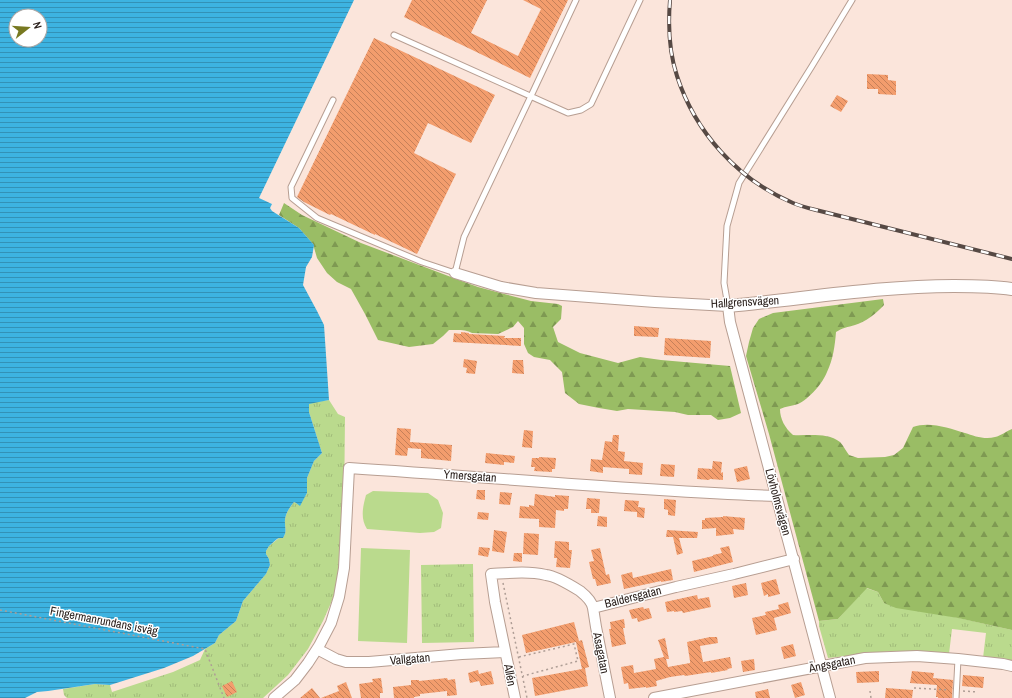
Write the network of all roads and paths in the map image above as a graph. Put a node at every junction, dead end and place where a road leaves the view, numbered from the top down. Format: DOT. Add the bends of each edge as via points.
graph roads {
  1 [pos="576,0"];
  2 [pos="640,0"];
  3 [pos="852,0"];
  4 [pos="394,35"];
  5 [pos="531,96"];
  6 [pos="333,100"];
  7 [pos="456,273"];
  8 [pos="1012,289"];
  9 [pos="728,306"];
  10 [pos="776,496"];
  11 [pos="794,559"];
  12 [pos="502,573"];
  13 [pos="593,608"];
  14 [pos="0,610"];
  15 [pos="317,649"];
  16 [pos="505,652"];
  17 [pos="519,658"];
  18 [pos="958,659"];
  19 [pos="822,666"];
  20 [pos="1012,666"];
  21 [pos="523,676"];
  22 [pos="914,688"];
  23 [pos="957,690"];
  24 [pos="870,691"];
  25 [pos="977,692"];
  26 [pos="224,698"];
  27 [pos="274,698"];
  28 [pos="515,698"];
  29 [pos="527,698"];
  30 [pos="610,698"];
  31 [pos="654,698"];
  32 [pos="830,698"];
  33 [pos="871,698"];
  34 [pos="956,698"];
  1 -- 5 [label="lane"];
  2 -- 5 [label="lane" via="590,104 582,110 568,114"];
  3 -- 9 [label="lane" via="739,183 727,226 724,283"];
  4 -- 5 [label="lane"];
  5 -- 7 [label="lane" via="464,237"];
  6 -- 7 [label="lane" via="291,187 292,198 317,218 422,262"];
  7 -- 9 [label="street, Hallgrensvägen" via="501,287 536,293"];
  8 -- 9 [label="street, Hallgrensvägen" via="924,286"];
  9 -- 10 [label="street, Lövholmsvägen"];
  10 -- 11 [label="street, Lövholmsvägen"];
  10 -- 15 [label="street, Ymersgatan" via="349,468 344,568 339,597 331,622"];
  11 -- 13 [label="street, Baldersgatan"];
  11 -- 19 [label="street, Lövholmsvägen"];
  12 -- 13 [label="street, Baldersgatan" via="548,575 585,595"];
  12 -- 16 [label="street" via="491,574"];
  12 -- 17 [label="path"];
  13 -- 30 [label="street, Asagatan"];
  14 -- 26 [label="path, Fingermanrundans isväg" via="205,649"];
  15 -- 16 [label="street, Vallgatan" via="346,662"];
  15 -- 27 [label="street" via="295,680"];
  16 -- 28 [label="street, Allén"];
  17 -- 21 [label="path"];
  17 -- 21 [label="path" via="574,644 578,661"];
  18 -- 19 [label="street, Ängsgatan" via="917,656 865,658"];
  18 -- 20 [label="street, Ängsgatan"];
  18 -- 23 [label="lane"];
  19 -- 31 [label="street, Ängsgatan"];
  19 -- 32 [label="street, Lövholmsvägen"];
  21 -- 29 [label="path"];
  22 -- 23 [label="path"];
  23 -- 25 [label="path"];
  23 -- 34 [label="lane"];
  24 -- 33 [label="path"];
}
